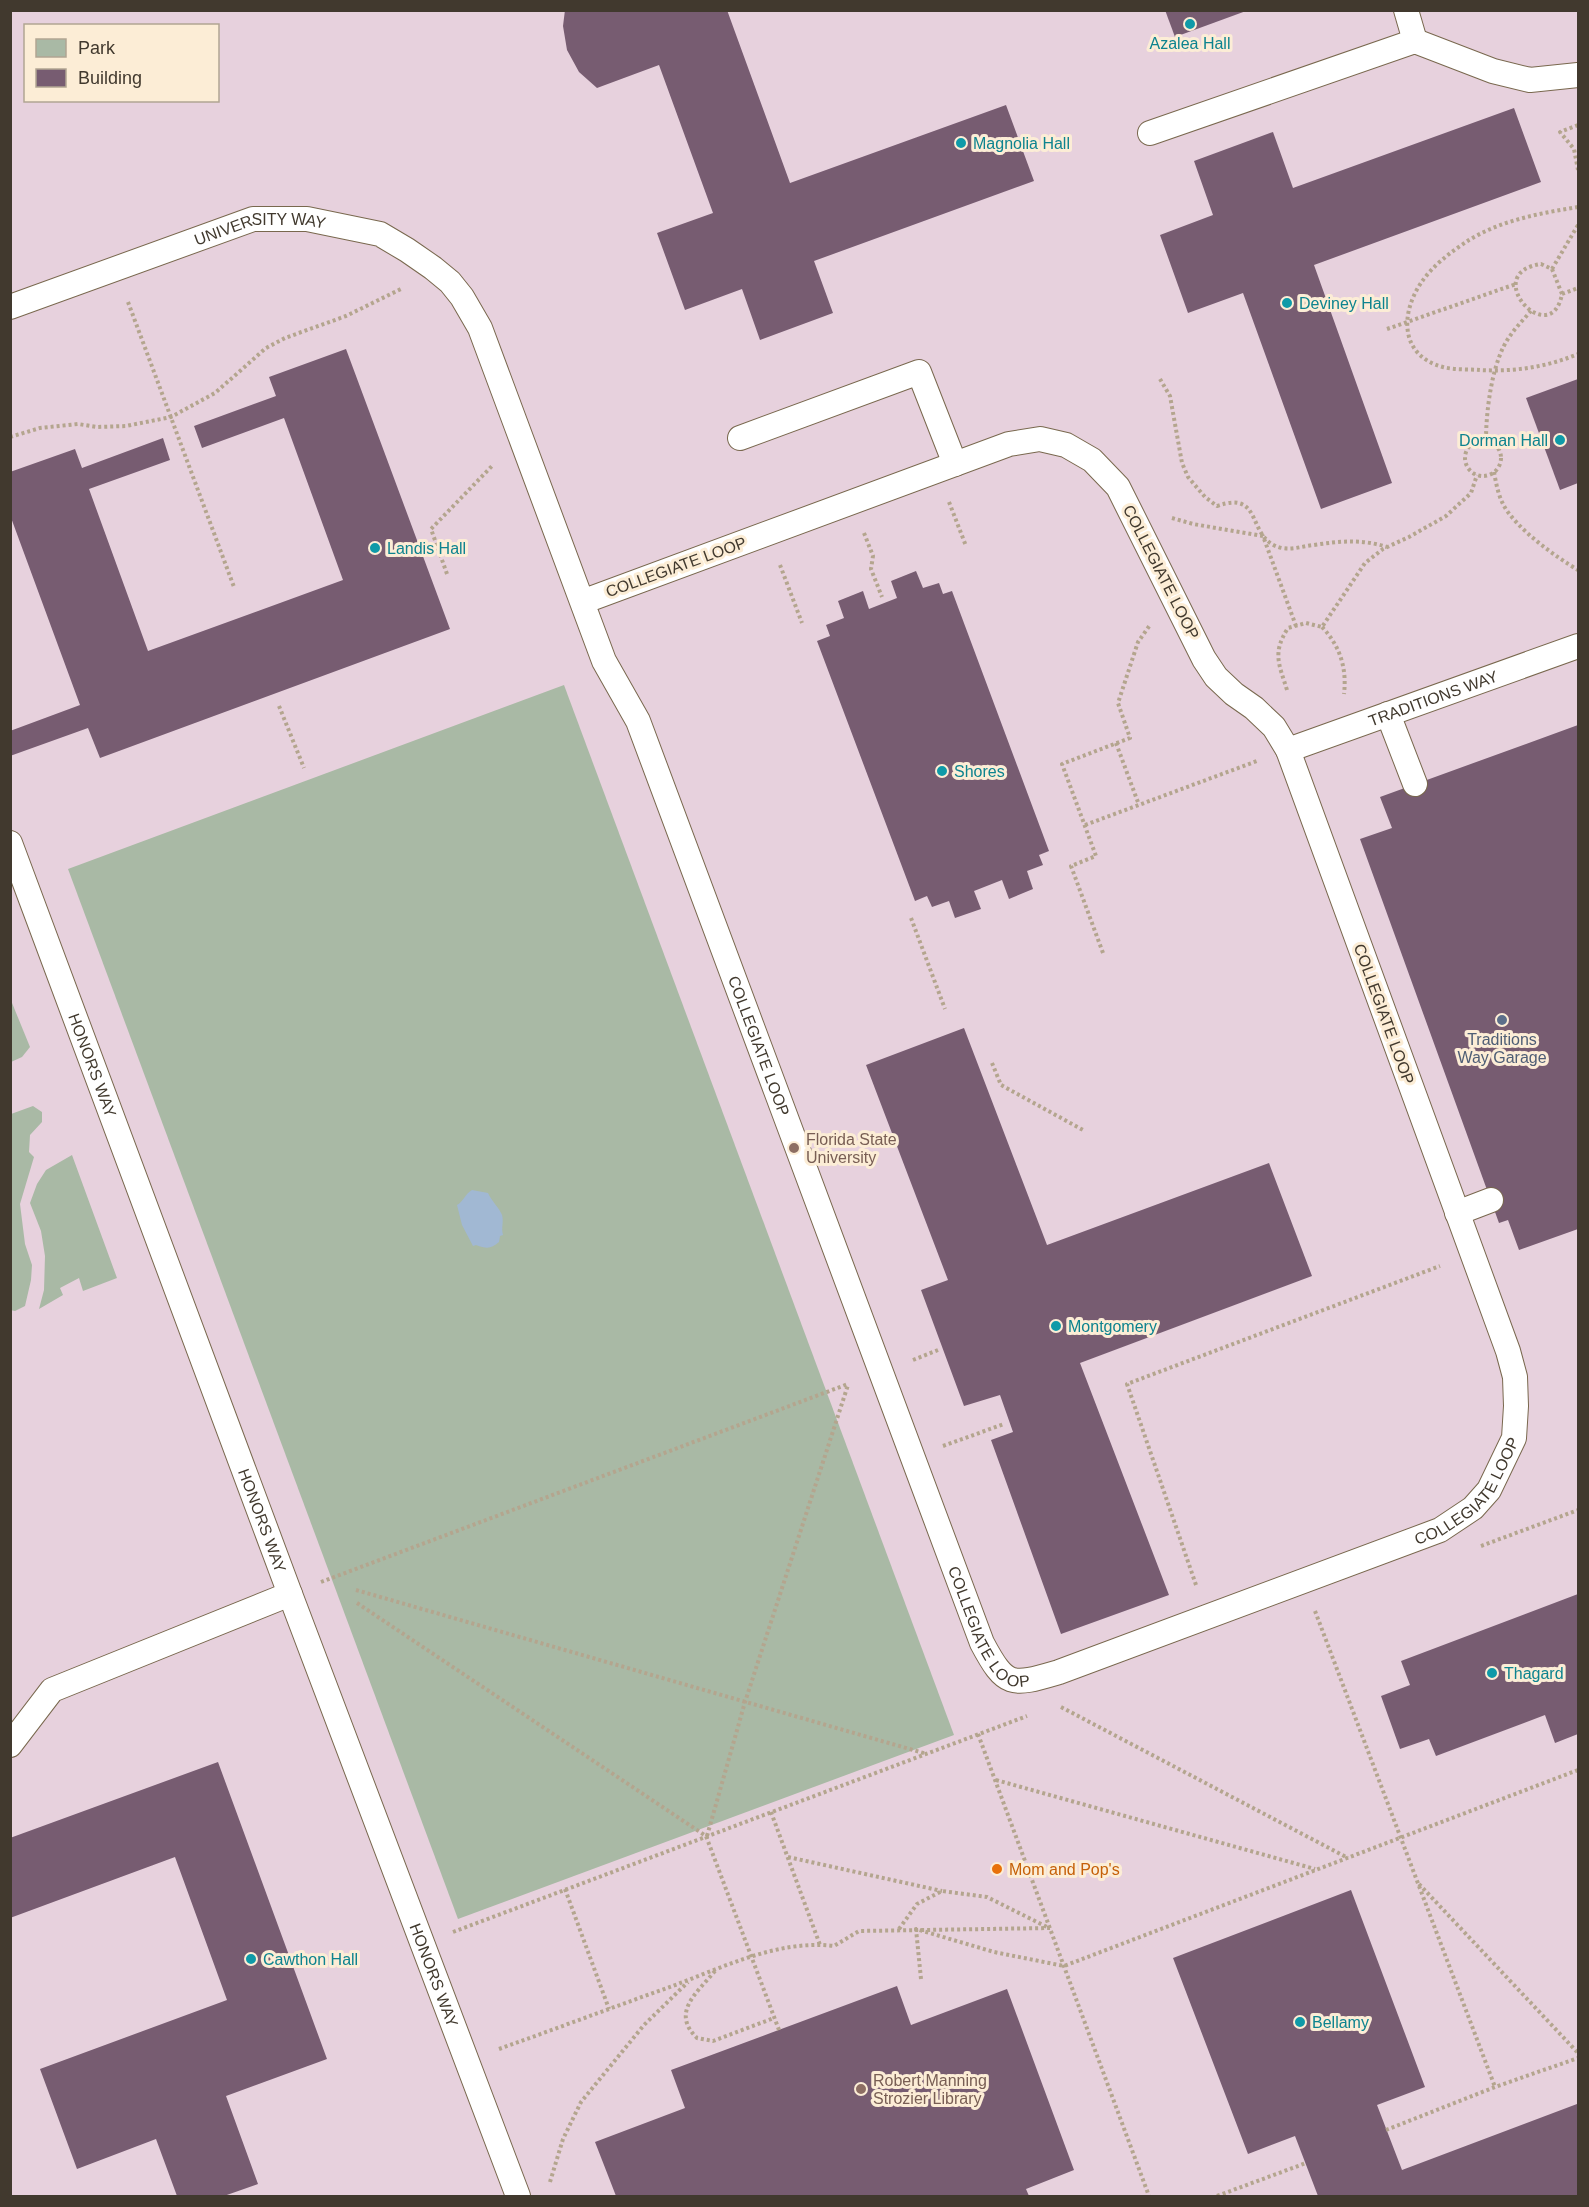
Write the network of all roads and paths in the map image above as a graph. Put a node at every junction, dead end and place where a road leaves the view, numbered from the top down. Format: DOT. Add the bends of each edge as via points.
graph roads {
  1 [pos="1406,10"];
  2 [pos="1415,40"];
  3 [pos="1578,75"];
  4 [pos="1578,125"];
  5 [pos="1150,133"];
  6 [pos="1578,170"];
  7 [pos="1578,207"];
  8 [pos="1578,225"];
  9 [pos="1552,269"];
  10 [pos="1516,284"];
  11 [pos="405,287"];
  12 [pos="1578,288"];
  13 [pos="1562,294"];
  14 [pos="128,302"];
  15 [pos="10,307"];
  16 [pos="1531,311"];
  17 [pos="1406,323"];
  18 [pos="480,328"];
  19 [pos="1387,329"];
  20 [pos="1578,354"];
  21 [pos="1496,371"];
  22 [pos="1160,379"];
  23 [pos="171,417"];
  24 [pos="10,437"];
  25 [pos="740,438"];
  26 [pos="1486,440"];
  27 [pos="955,464"];
  28 [pos="492,466"];
  29 [pos="1494,472"];
  30 [pos="1477,475"];
  31 [pos="945,491"];
  32 [pos="1162,515"];
  33 [pos="860,523"];
  34 [pos="1263,536"];
  35 [pos="966,546"];
  36 [pos="1387,547"];
  37 [pos="779,563"];
  38 [pos="1578,570"];
  39 [pos="447,574"];
  40 [pos="234,587"];
  41 [pos="882,597"];
  42 [pos="582,602"];
  43 [pos="1155,617"];
  44 [pos="802,623"];
  45 [pos="1296,626"];
  46 [pos="1322,627"];
  47 [pos="1578,646"];
  48 [pos="1287,690"];
  49 [pos="1343,702"];
  50 [pos="279,706"];
  51 [pos="1388,714"];
  52 [pos="1116,743"];
  53 [pos="1288,750"];
  54 [pos="1260,760"];
  55 [pos="304,768"];
  56 [pos="1415,784"];
  57 [pos="1138,805"];
  58 [pos="1085,825"];
  59 [pos="10,843"];
  60 [pos="911,918"];
  61 [pos="1103,953"];
  62 [pos="945,1009"];
  63 [pos="992,1063"];
  64 [pos="1083,1130"];
  65 [pos="1491,1200"];
  66 [pos="1457,1213"];
  67 [pos="1472,1254"];
  68 [pos="938,1350"];
  69 [pos="908,1361"];
  70 [pos="1004,1424"];
  71 [pos="941,1447"];
  72 [pos="1578,1510"];
  73 [pos="1479,1547"];
  74 [pos="357,1590"];
  75 [pos="290,1594"];
  76 [pos="1199,1594"];
  77 [pos="357,1603"];
  78 [pos="1304,1612"];
  79 [pos="1068,1701"];
  80 [pos="745,1702"];
  81 [pos="1037,1712"];
  82 [pos="978,1734"];
  83 [pos="10,1745"];
  84 [pos="927,1754"];
  85 [pos="1578,1770"];
  86 [pos="995,1780"];
  87 [pos="771,1812"];
  88 [pos="706,1836"];
  89 [pos="1400,1838"];
  90 [pos="788,1857"];
  91 [pos="1348,1858"];
  92 [pos="1317,1870"];
  93 [pos="1416,1881"];
  94 [pos="565,1889"];
  95 [pos="942,1891"];
  96 [pos="1050,1928"];
  97 [pos="899,1929"];
  98 [pos="916,1929"];
  99 [pos="422,1944"];
  100 [pos="820,1945"];
  101 [pos="752,1957"];
  102 [pos="1064,1966"];
  103 [pos="716,1970"];
  104 [pos="691,1979"];
  105 [pos="921,1979"];
  106 [pos="609,2009"];
  107 [pos="774,2018"];
  108 [pos="779,2030"];
  109 [pos="499,2049"];
  110 [pos="1578,2053"];
  111 [pos="1578,2058"];
  112 [pos="1495,2087"];
  113 [pos="1386,2130"];
  114 [pos="1306,2163"];
  115 [pos="549,2184"];
  116 [pos="518,2196"];
  117 [pos="1149,2196"];
  118 [pos="1217,2196"];
  1 -- 2 [label="lane"];
  2 -- 3 [label="lane" via="1493,71 1530,80"];
  2 -- 5 [label="lane"];
  4 -- 6 [label="path" via="1560,132 1574,149"];
  7 -- 17 [label="path" via="1509,222 1470,240 1422,282"];
  8 -- 9 [label="path"];
  9 -- 10 [label="path" via="1540,264 1527,266 1517,275"];
  9 -- 13 [label="path"];
  10 -- 16 [label="path" via="1519,298"];
  10 -- 17 [label="path"];
  11 -- 23 [label="path" via="266,348 215,393"];
  12 -- 13 [label="path"];
  13 -- 16 [label="path" via="1556,309 1547,315"];
  14 -- 23 [label="path"];
  15 -- 18 [label="lane, UNIVERSITY WAY" via="253,219 307,219 380,234 407,250 450,282"];
  16 -- 21 [label="path" via="1508,338"];
  17 -- 19 [label="path"];
  17 -- 21 [label="path" via="1411,344 1423,358 1442,367"];
  18 -- 42 [label="lane, COLLEGIATE LOOP"];
  20 -- 21 [label="path" via="1558,362"];
  21 -- 26 [label="path" via="1490,391"];
  22 -- 34 [label="path" via="1170,396 1182,464 1188,477 1217,506 1231,501 1250,509"];
  23 -- 24 [label="path" via="126,426 78,424 40,428"];
  23 -- 40 [label="path"];
  25 -- 27 [label="lane" via="919,372"];
  26 -- 29 [label="path" via="1500,450 1501,462"];
  26 -- 30 [label="path" via="1474,442 1467,451 1468,468"];
  27 -- 42 [label="lane, COLLEGIATE LOOP"];
  27 -- 53 [label="lane, COLLEGIATE LOOP" via="1010,444 1040,438 1066,445 1092,460 1118,487 1204,659 1234,694 1274,727"];
  28 -- 39 [label="path" via="431,530"];
  29 -- 30 [label="path"];
  29 -- 38 [label="path" via="1504,506 1526,532"];
  30 -- 36 [label="path" via="1471,493 1446,516"];
  31 -- 35 [label="path"];
  32 -- 34 [label="path"];
  33 -- 41 [label="path" via="873,556 871,569"];
  34 -- 36 [label="path" via="1282,548 1368,541"];
  34 -- 45 [label="path"];
  36 -- 46 [label="path" via="1365,563"];
  37 -- 44 [label="path"];
  42 -- 67 [label="lane, COLLEGIATE LOOP" via="604,661 638,722 982,1643 996,1669 1007,1679 1029,1681 1059,1672 1440,1530 1473,1508 1489,1490 1514,1438 1516,1406 1515,1377 1508,1351"];
  43 -- 52 [label="path" via="1138,642 1118,703 1130,738"];
  45 -- 46 [label="path" via="1306,623"];
  45 -- 48 [label="path" via="1288,628 1278,644 1278,663"];
  46 -- 49 [label="path" via="1342,658"];
  47 -- 51 [label="lane, TRADITIONS WAY"];
  50 -- 55 [label="path"];
  51 -- 53 [label="lane, TRADITIONS WAY"];
  51 -- 56 [label="lane"];
  52 -- 57 [label="path"];
  52 -- 58 [label="path" via="1062,764"];
  53 -- 66 [label="lane, COLLEGIATE LOOP"];
  54 -- 57 [label="path"];
  57 -- 58 [label="path"];
  58 -- 61 [label="path" via="1096,856 1071,866"];
  59 -- 75 [label="lane, HONORS WAY"];
  60 -- 62 [label="path"];
  63 -- 64 [label="path" via="1001,1085"];
  65 -- 66 [label="lane"];
  66 -- 67 [label="lane, COLLEGIATE LOOP"];
  67 -- 76 [label="path" via="1127,1384"];
  68 -- 69 [label="path"];
  70 -- 71 [label="path"];
  72 -- 73 [label="path"];
  74 -- 80 [label="path"];
  75 -- 80 [label="path" via="848,1384"];
  75 -- 83 [label="lane" via="52,1690"];
  75 -- 99 [label="lane, HONORS WAY"];
  77 -- 88 [label="path"];
  78 -- 89 [label="path" via="1314,1608"];
  79 -- 91 [label="path" via="1057,1705"];
  80 -- 84 [label="path"];
  80 -- 88 [label="path"];
  81 -- 82 [label="path"];
  82 -- 84 [label="path"];
  82 -- 86 [label="path"];
  84 -- 87 [label="path"];
  85 -- 89 [label="path"];
  86 -- 92 [label="path"];
  86 -- 96 [label="path"];
  87 -- 88 [label="path"];
  87 -- 90 [label="path"];
  88 -- 94 [label="path"];
  88 -- 101 [label="path"];
  89 -- 91 [label="path"];
  89 -- 93 [label="path"];
  90 -- 95 [label="path"];
  90 -- 100 [label="path"];
  91 -- 92 [label="path"];
  92 -- 102 [label="path"];
  93 -- 110 [label="path"];
  93 -- 112 [label="path"];
  94 -- 99 [label="path"];
  94 -- 106 [label="path"];
  95 -- 96 [label="path" via="987,1897"];
  95 -- 97 [label="path" via="917,1904"];
  96 -- 98 [label="path"];
  96 -- 102 [label="path"];
  97 -- 98 [label="path"];
  97 -- 100 [label="path" via="859,1931 834,1947"];
  98 -- 102 [label="path" via="994,1952"];
  98 -- 105 [label="path"];
  99 -- 116 [label="lane, HONORS WAY"];
  100 -- 101 [label="path" via="797,1945"];
  101 -- 103 [label="path"];
  101 -- 107 [label="path"];
  102 -- 117 [label="path"];
  103 -- 104 [label="path"];
  103 -- 107 [label="path" via="685,2009 688,2028 697,2038 713,2041"];
  104 -- 106 [label="path"];
  104 -- 115 [label="path" via="644,2025 581,2102 563,2139"];
  106 -- 109 [label="path"];
  107 -- 108 [label="path"];
  111 -- 112 [label="path"];
  112 -- 113 [label="path"];
  114 -- 118 [label="path"];
}
